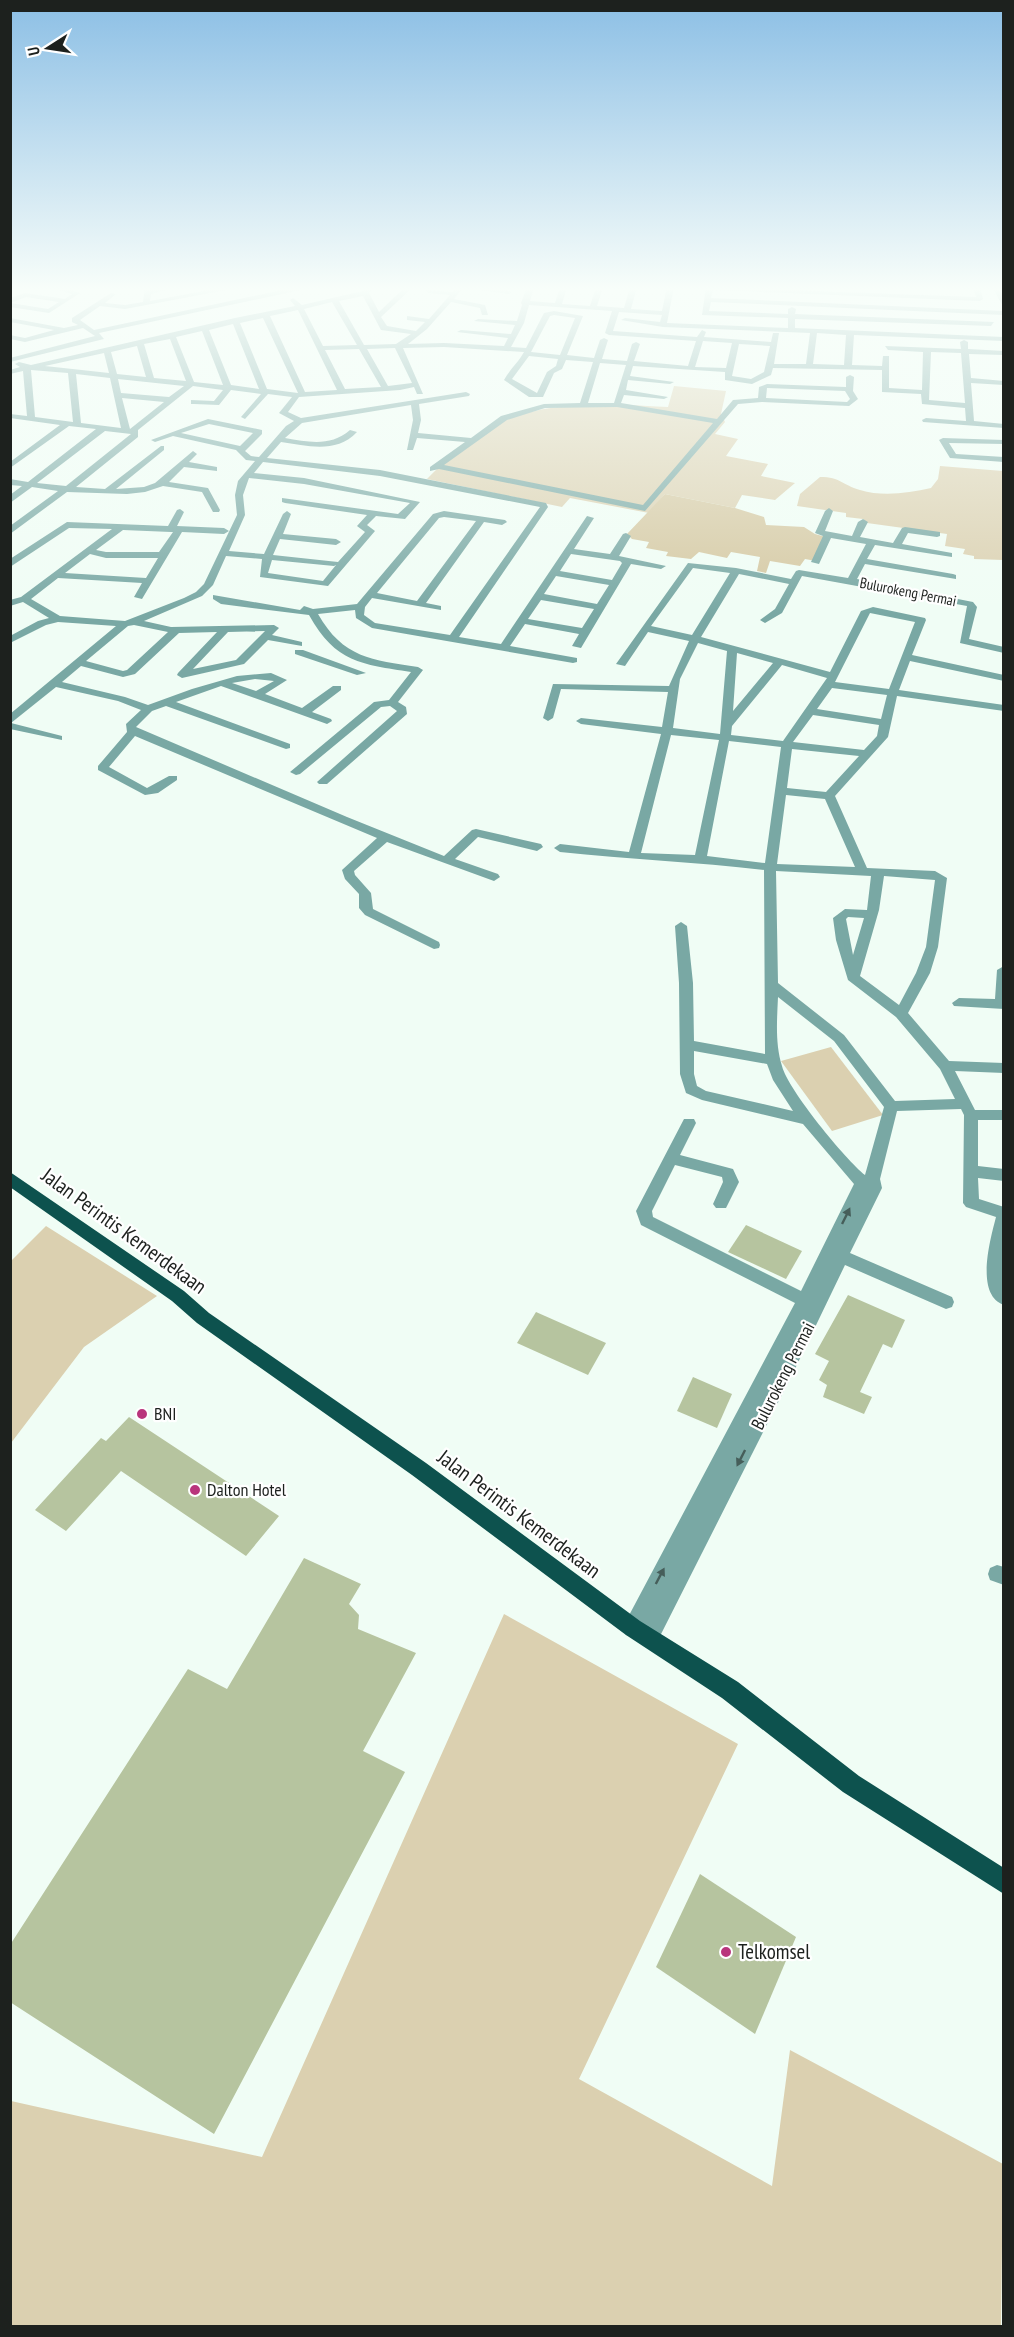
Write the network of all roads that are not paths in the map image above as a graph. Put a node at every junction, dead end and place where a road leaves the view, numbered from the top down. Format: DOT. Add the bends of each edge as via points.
graph roads {
  1 [pos="29,396"];
  2 [pos="71,396"];
  3 [pos="118,396"];
  4 [pos="129,396"];
  5 [pos="176,396"];
  6 [pos="222,396"];
  7 [pos="262,396"];
  8 [pos="298,396"];
  9 [pos="418,396"];
  10 [pos="452,396"];
  11 [pos="586,396"];
  12 [pos="620,396"];
  13 [pos="656,396"];
  14 [pos="763,396"];
  15 [pos="852,396"];
  16 [pos="924,396"];
  17 [pos="967,396"];
  18 [pos="664,397"];
  19 [pos="171,400"];
  20 [pos="762,400"];
  21 [pos="419,401"];
  22 [pos="194,402"];
  23 [pos="583,405"];
  24 [pos="617,405"];
  25 [pos="967,406"];
  26 [pos="10,416"];
  27 [pos="245,417"];
  28 [pos="29,418"];
  29 [pos="926,420"];
  30 [pos="300,421"];
  31 [pos="720,422"];
  32 [pos="970,423"];
  33 [pos="72,424"];
  34 [pos="104,427"];
  35 [pos="1003,427"];
  36 [pos="12,429"];
  37 [pos="129,431"];
  38 [pos="353,432"];
  39 [pos="173,434"];
  40 [pos="414,435"];
  41 [pos="279,439"];
  42 [pos="469,440"];
  43 [pos="1004,442"];
  44 [pos="410,448"];
  45 [pos="241,449"];
  46 [pos="193,454"];
  47 [pos="263,458"];
  48 [pos="1004,460"];
  49 [pos="182,464"];
  50 [pos="10,466"];
  51 [pos="437,466"];
  52 [pos="214,469"];
  53 [pos="246,475"];
  54 [pos="418,479"];
  55 [pos="296,480"];
  56 [pos="10,482"];
  57 [pos="162,483"];
  58 [pos="30,484"];
  59 [pos="67,489"];
  60 [pos="108,491"];
  61 [pos="10,500"];
  62 [pos="284,507"];
  63 [pos="216,510"];
  64 [pos="829,511"];
  65 [pos="180,512"];
  66 [pos="374,513"];
  67 [pos="590,518"];
  68 [pos="482,519"];
  69 [pos="502,522"];
  70 [pos="863,522"];
  71 [pos="121,527"];
  72 [pos="175,529"];
  73 [pos="10,531"];
  74 [pos="224,531"];
  75 [pos="937,534"];
  76 [pos="828,535"];
  77 [pos="279,536"];
  78 [pos="626,536"];
  79 [pos="855,539"];
  80 [pos="336,542"];
  81 [pos="872,542"];
  82 [pos="896,546"];
  83 [pos="89,551"];
  84 [pos="568,551"];
  85 [pos="10,552"];
  86 [pos="225,553"];
  87 [pos="24,554"];
  88 [pos="164,555"];
  89 [pos="268,555"];
  90 [pos="949,555"];
  91 [pos="613,557"];
  92 [pos="627,561"];
  93 [pos="862,561"];
  94 [pos="334,562"];
  95 [pos="816,562"];
  96 [pos="10,564"];
  97 [pos="661,566"];
  98 [pos="735,571"];
  99 [pos="553,573"];
  100 [pos="56,575"];
  101 [pos="953,577"];
  102 [pos="150,581"];
  103 [pos="852,581"];
  104 [pos="794,582"];
  105 [pos="614,583"];
  106 [pos="199,594"];
  107 [pos="370,595"];
  108 [pos="537,596"];
  109 [pos="139,597"];
  110 [pos="24,599"];
  111 [pos="10,603"];
  112 [pos="420,604"];
  113 [pos="360,607"];
  114 [pos="599,607"];
  115 [pos="438,608"];
  116 [pos="312,612"];
  117 [pos="58,619"];
  118 [pos="765,620"];
  119 [pos="522,621"];
  120 [pos="129,623"];
  121 [pos="226,628"];
  122 [pos="645,628"];
  123 [pos="177,629"];
  124 [pos="585,632"];
  125 [pos="267,637"];
  126 [pos="453,638"];
  127 [pos="695,639"];
  128 [pos="10,640"];
  129 [pos="577,646"];
  130 [pos="504,648"];
  131 [pos="732,648"];
  132 [pos="1004,650"];
  133 [pos="905,657"];
  134 [pos="573,660"];
  135 [pos="780,661"];
  136 [pos="366,662"];
  137 [pos="80,663"];
  138 [pos="621,664"];
  139 [pos="1004,678"];
  140 [pos="831,680"];
  141 [pos="55,684"];
  142 [pos="224,684"];
  143 [pos="337,688"];
  144 [pos="673,689"];
  145 [pos="893,691"];
  146 [pos="257,695"];
  147 [pos="166,702"];
  148 [pos="10,703"];
  149 [pos="392,704"];
  150 [pos="25,708"];
  151 [pos="1004,708"];
  152 [pos="148,709"];
  153 [pos="809,711"];
  154 [pos="304,712"];
  155 [pos="548,718"];
  156 [pos="10,720"];
  157 [pos="327,720"];
  158 [pos="580,721"];
  159 [pos="885,723"];
  160 [pos="10,726"];
  161 [pos="133,731"];
  162 [pos="667,731"];
  163 [pos="726,731"];
  164 [pos="58,738"];
  165 [pos="787,743"];
  166 [pos="286,746"];
  167 [pos="867,754"];
  168 [pos="296,772"];
  169 [pos="173,778"];
  170 [pos="323,782"];
  171 [pos="779,792"];
  172 [pos="829,796"];
  173 [pos="386,837"];
  174 [pos="537,847"];
  175 [pos="560,848"];
  176 [pos="634,856"];
  177 [pos="700,859"];
  178 [pos="446,861"];
  179 [pos="770,867"];
  180 [pos="863,872"];
  181 [pos="878,873"];
  182 [pos="494,877"];
  183 [pos="871,914"];
  184 [pos="681,926"];
  185 [pos="434,945"];
  186 [pos="1004,970"];
  187 [pos="853,977"];
  188 [pos="771,985"];
  189 [pos="959,1003"];
  190 [pos="1002,1004"];
  191 [pos="901,1014"];
  192 [pos="688,1045"];
  193 [pos="773,1060"];
  194 [pos="945,1066"];
  195 [pos="1004,1068"];
  196 [pos="891,1106"];
  197 [pos="968,1110"];
  198 [pos="1004,1115"];
  199 [pos="809,1120"];
  200 [pos="689,1123"];
  201 [pos="672,1158"];
  202 [pos="970,1172"];
  203 [pos="1004,1175"];
  204 [pos="10,1178"];
  205 [pos="869,1184"];
  206 [pos="721,1204"];
  207 [pos="1004,1214"];
  208 [pos="841,1256"];
  209 [pos="813,1295"];
  210 [pos="1004,1298"];
  211 [pos="946,1302"];
  212 [pos="641,1633"];
  213 [pos="1004,1882"];
  1 -- 28 [label="street"];
  2 -- 33 [label="street"];
  3 -- 37 [label="street"];
  4 -- 19 [label="street"];
  5 -- 19 [label="street"];
  6 -- 22 [label="street" via="216,403"];
  7 -- 27 [label="street"];
  8 -- 30 [label="street" via="283,413"];
  9 -- 21 [label="street"];
  10 -- 21 [label="street"];
  11 -- 23 [label="street"];
  12 -- 24 [label="street"];
  13 -- 18 [label="street"];
  14 -- 20 [label="street"];
  15 -- 20 [label="street" via="849,404"];
  16 -- 25 [label="street" via="928,404"];
  17 -- 25 [label="street"];
  19 -- 37 [label="street"];
  20 -- 31 [label="street" via="739,401"];
  21 -- 30 [label="street"];
  21 -- 40 [label="street"];
  23 -- 24 [label="street"];
  23 -- 42 [label="street" via="544,406 508,416"];
  24 -- 31 [label="street"];
  25 -- 32 [label="street"];
  26 -- 28 [label="street"];
  28 -- 33 [label="street"];
  28 -- 36 [label="street"];
  29 -- 32 [label="street"];
  30 -- 41 [label="street"];
  31 -- 51 [label="street" via="645,508"];
  32 -- 35 [label="street"];
  33 -- 34 [label="street"];
  33 -- 50 [label="street"];
  34 -- 37 [label="street"];
  34 -- 58 [label="street"];
  37 -- 59 [label="street" via="135,435"];
  38 -- 41 [label="street" via="332,445"];
  39 -- 45 [label="street"];
  39 -- 45 [label="street" via="208,421 259,432"];
  39 -- 60 [label="street"];
  40 -- 42 [label="street"];
  40 -- 44 [label="street"];
  41 -- 47 [label="street"];
  42 -- 51 [label="street"];
  43 -- 48 [label="street" via="943,440 952,456"];
  45 -- 47 [label="street" via="244,457"];
  46 -- 49 [label="street"];
  47 -- 53 [label="street"];
  47 -- 54 [label="street"];
  49 -- 52 [label="street"];
  49 -- 57 [label="street"];
  51 -- 54 [label="street"];
  53 -- 55 [label="street"];
  53 -- 86 [label="street" via="239,495 241,515"];
  54 -- 126 [label="street" via="544,506"];
  55 -- 62 [label="street"];
  55 -- 66 [label="street" via="415,500 401,517"];
  56 -- 58 [label="street"];
  57 -- 60 [label="street"];
  57 -- 63 [label="street" via="205,490"];
  58 -- 59 [label="street"];
  58 -- 61 [label="street"];
  59 -- 60 [label="street"];
  59 -- 73 [label="street"];
  62 -- 66 [label="street"];
  62 -- 77 [label="street"];
  64 -- 76 [label="street" via="819,532"];
  65 -- 72 [label="street"];
  66 -- 89 [label="street" via="362,526 370,531 325,584 263,575"];
  67 -- 84 [label="street"];
  68 -- 69 [label="street"];
  68 -- 107 [label="street" via="436,516"];
  68 -- 112 [label="street"];
  70 -- 79 [label="street"];
  71 -- 72 [label="street"];
  71 -- 83 [label="street"];
  71 -- 87 [label="street" via="65,526"];
  72 -- 74 [label="street"];
  72 -- 88 [label="street"];
  75 -- 82 [label="street" via="903,530"];
  76 -- 79 [label="street"];
  76 -- 95 [label="street"];
  77 -- 80 [label="street"];
  77 -- 89 [label="street"];
  78 -- 91 [label="street"];
  79 -- 81 [label="street"];
  81 -- 82 [label="street"];
  81 -- 93 [label="street, Bulurokeng Permai"];
  82 -- 90 [label="street"];
  83 -- 88 [label="street" via="106,555"];
  83 -- 100 [label="street"];
  84 -- 91 [label="street"];
  84 -- 99 [label="street"];
  85 -- 87 [label="street"];
  86 -- 89 [label="street"];
  86 -- 106 [label="street"];
  87 -- 96 [label="street"];
  88 -- 102 [label="street"];
  89 -- 94 [label="street"];
  91 -- 92 [label="street"];
  92 -- 97 [label="street"];
  92 -- 105 [label="street"];
  93 -- 101 [label="street"];
  93 -- 103 [label="street, Bulurokeng Permai"];
  98 -- 104 [label="street"];
  98 -- 122 [label="street" via="691,565"];
  98 -- 127 [label="street"];
  99 -- 105 [label="street"];
  99 -- 108 [label="street"];
  100 -- 102 [label="street"];
  100 -- 110 [label="street"];
  102 -- 109 [label="street"];
  103 -- 104 [label="street" via="801,573"];
  103 -- 132 [label="street, Bulurokeng Permai" via="970,604 964,641"];
  104 -- 118 [label="street" via="779,611"];
  105 -- 114 [label="street"];
  106 -- 116 [label="street" via="221,601"];
  106 -- 120 [label="street"];
  107 -- 112 [label="street"];
  107 -- 113 [label="street"];
  108 -- 114 [label="street"];
  108 -- 119 [label="street"];
  110 -- 111 [label="street"];
  110 -- 117 [label="street"];
  112 -- 115 [label="street"];
  113 -- 116 [label="street"];
  113 -- 126 [label="street" via="362,620 372,626"];
  114 -- 124 [label="street"];
  116 -- 136 [label="street" via="332,642"];
  117 -- 120 [label="street"];
  117 -- 128 [label="street"];
  119 -- 124 [label="street"];
  119 -- 130 [label="street"];
  120 -- 123 [label="street"];
  120 -- 137 [label="street"];
  121 -- 123 [label="street"];
  121 -- 125 [label="street" via="272,627"];
  121 -- 125 [label="street" via="181,674 240,662"];
  122 -- 127 [label="street"];
  122 -- 138 [label="street"];
  123 -- 137 [label="street" via="131,672 123,674"];
  124 -- 129 [label="street"];
  125 -- 136 [label="street" via="359,678"];
  126 -- 130 [label="street"];
  127 -- 131 [label="street"];
  127 -- 144 [label="street"];
  130 -- 134 [label="street"];
  131 -- 135 [label="street"];
  131 -- 163 [label="street"];
  133 -- 139 [label="street"];
  133 -- 140 [label="street, Bulurokeng Permai" via="921,620 866,611"];
  133 -- 145 [label="street, Bulurokeng Permai"];
  135 -- 140 [label="street"];
  135 -- 163 [label="street"];
  136 -- 149 [label="street" via="418,670"];
  137 -- 141 [label="street"];
  140 -- 145 [label="street"];
  140 -- 153 [label="street"];
  141 -- 150 [label="street"];
  141 -- 152 [label="street"];
  142 -- 146 [label="street"];
  142 -- 146 [label="street" via="265,674 282,679"];
  142 -- 147 [label="street"];
  143 -- 154 [label="street"];
  144 -- 155 [label="street" via="557,686"];
  144 -- 162 [label="street"];
  145 -- 151 [label="street"];
  145 -- 159 [label="street, Bulurokeng Permai"];
  146 -- 154 [label="street"];
  147 -- 152 [label="street"];
  147 -- 166 [label="street"];
  148 -- 150 [label="street"];
  149 -- 168 [label="street" via="378,704"];
  149 -- 170 [label="street" via="403,712"];
  150 -- 156 [label="street"];
  152 -- 161 [label="street" via="130,726"];
  153 -- 159 [label="street"];
  153 -- 165 [label="street"];
  154 -- 157 [label="street"];
  158 -- 162 [label="street"];
  159 -- 167 [label="street, Bulurokeng Permai" via="882,737"];
  160 -- 164 [label="street"];
  161 -- 169 [label="street" via="102,768 146,792"];
  161 -- 173 [label="street"];
  162 -- 163 [label="street"];
  162 -- 176 [label="street"];
  163 -- 165 [label="street"];
  163 -- 177 [label="street"];
  165 -- 167 [label="street"];
  165 -- 171 [label="street"];
  167 -- 172 [label="street, Bulurokeng Permai"];
  171 -- 172 [label="street"];
  171 -- 179 [label="street"];
  172 -- 180 [label="street"];
  173 -- 178 [label="street"];
  173 -- 185 [label="street" via="348,870 349,876 365,892 365,908 369,912"];
  174 -- 178 [label="street" via="476,833"];
  175 -- 176 [label="street"];
  176 -- 177 [label="street"];
  177 -- 179 [label="street"];
  178 -- 182 [label="street"];
  179 -- 180 [label="street"];
  179 -- 188 [label="street"];
  180 -- 181 [label="street"];
  181 -- 183 [label="street"];
  181 -- 191 [label="street" via="935,875 941,879 932,947 923,974"];
  183 -- 187 [label="street"];
  183 -- 187 [label="street" via="845,913 839,918"];
  184 -- 192 [label="street"];
  186 -- 190 [label="street"];
  187 -- 191 [label="street"];
  188 -- 193 [label="street"];
  188 -- 196 [label="street" via="839,1038"];
  189 -- 190 [label="street"];
  191 -- 194 [label="street"];
  192 -- 193 [label="street"];
  192 -- 199 [label="street" via="687,1083 697,1093"];
  193 -- 199 [label="street" via="781,1082"];
  194 -- 195 [label="street"];
  194 -- 197 [label="street"];
  196 -- 197 [label="street"];
  196 -- 205 [label="street, Bulurokeng Permai"];
  197 -- 198 [label="street"];
  197 -- 202 [label="street"];
  199 -- 205 [label="street"];
  200 -- 201 [label="street"];
  201 -- 206 [label="street" via="728,1173 731,1182"];
  201 -- 209 [label="street" via="644,1211 646,1221"];
  202 -- 203 [label="street"];
  202 -- 207 [label="street" via="971,1203"];
  204 -- 212 [label="highway, Jalan Perintis Kemerdekaan" via="178,1296 273,1369 419,1469"];
  205 -- 208 [label="street, Bulurokeng Permai"];
  209 -- 205 [label="street, one-way"];
  207 -- 210 [label="street" via="995,1258 996,1288"];
  208 -- 209 [label="street, Bulurokeng Permai"];
  208 -- 211 [label="street"];
  209 -- 212 [label="street, Bulurokeng Permai" via="781,1365"];
  212 -- 213 [label="highway, Jalan Perintis Kemerdekaan" via="730,1690 851,1785"];
}
